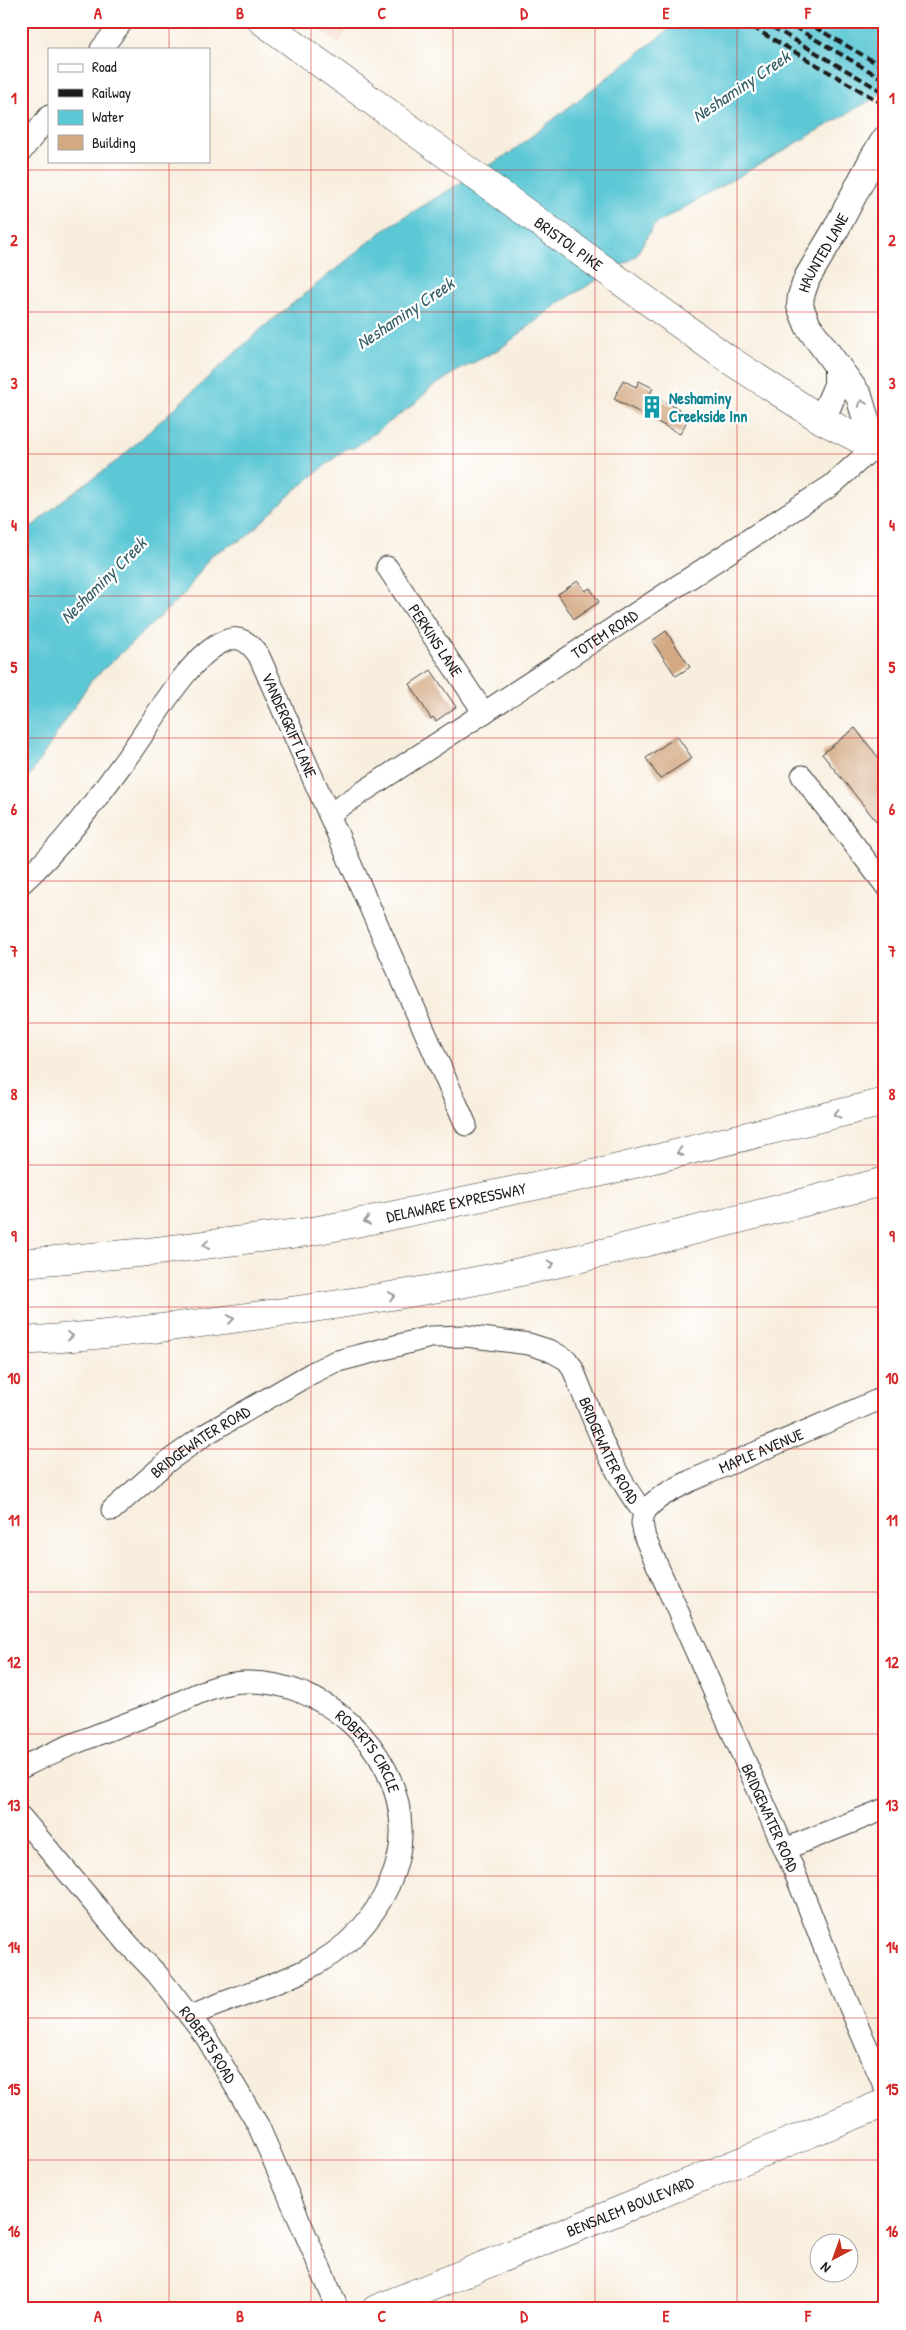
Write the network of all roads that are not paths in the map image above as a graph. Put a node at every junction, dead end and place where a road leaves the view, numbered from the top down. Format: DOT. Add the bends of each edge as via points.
graph roads {
  1 [pos="123,21"];
  2 [pos="262,21"];
  3 [pos="103,48"];
  4 [pos="48,117"];
  5 [pos="885,139"];
  6 [pos="21,152"];
  7 [pos="837,366"];
  8 [pos="822,420"];
  9 [pos="879,449"];
  10 [pos="387,567"];
  11 [pos="484,713"];
  12 [pos="802,776"];
  13 [pos="329,814"];
  14 [pos="21,884"];
  15 [pos="885,885"];
  16 [pos="885,1102"];
  17 [pos="466,1125"];
  18 [pos="885,1181"];
  19 [pos="21,1263"];
  20 [pos="21,1341"];
  21 [pos="885,1397"];
  22 [pos="112,1510"];
  23 [pos="644,1513"];
  24 [pos="21,1768"];
  25 [pos="885,1810"];
  26 [pos="21,1817"];
  27 [pos="785,1849"];
  28 [pos="190,2016"];
  29 [pos="885,2088"];
  30 [pos="885,2103"];
  31 [pos="338,2309"];
  32 [pos="376,2309"];
  1 -- 3 [label="street"];
  2 -- 8 [label="main road, BRISTOL PIKE" via="642,297 759,380"];
  4 -- 6 [label="street"];
  5 -- 7 [label="street, HAUNTED LANE" via="807,278 801,296 800,306 808,326"];
  7 -- 8 [label="street" via="837,385"];
  9 -- 7 [label="street, HAUNTED LANE, one-way" via="859,396"];
  8 -- 9 [label="main road, BRISTOL PIKE"];
  9 -- 11 [label="street, TOTEM ROAD" via="832,485"];
  10 -- 11 [label="street, PERKINS LANE"];
  11 -- 13 [label="street, TOTEM ROAD"];
  12 -- 15 [label="street"];
  13 -- 14 [label="street, VANDERGRIFT LANE" via="259,656 245,640 231,638 193,666 68,834"];
  13 -- 17 [label="street, VANDERGRIFT LANE"];
  16 -- 19 [label="main road, DELAWARE EXPRESSWAY, one-way" via="602,1172 356,1224 149,1252"];
  20 -- 18 [label="main road, one-way" via="202,1324 449,1286 520,1272"];
  21 -- 23 [label="street, MAPLE AVENUE" via="690,1481 661,1496"];
  22 -- 23 [label="street, BRIDGEWATER ROAD" via="167,1462 206,1434 312,1372 334,1362 404,1343 430,1337 466,1336 529,1344 567,1360 615,1469"];
  23 -- 27 [label="street, BRIDGEWATER ROAD" via="645,1538"];
  24 -- 28 [label="street, ROBERTS CIRCLE" via="195,1694 243,1682 285,1687 312,1697 348,1720 381,1762 392,1785 401,1827 394,1872 377,1907 358,1931 329,1958 279,1982"];
  25 -- 27 [label="street"];
  26 -- 28 [label="street, ROBERTS ROAD"];
  27 -- 29 [label="street, BRIDGEWATER ROAD"];
  28 -- 31 [label="street, ROBERTS ROAD" via="206,2037 258,2126"];
  30 -- 32 [label="main road, BENSALEM BOULEVARD"];
}
